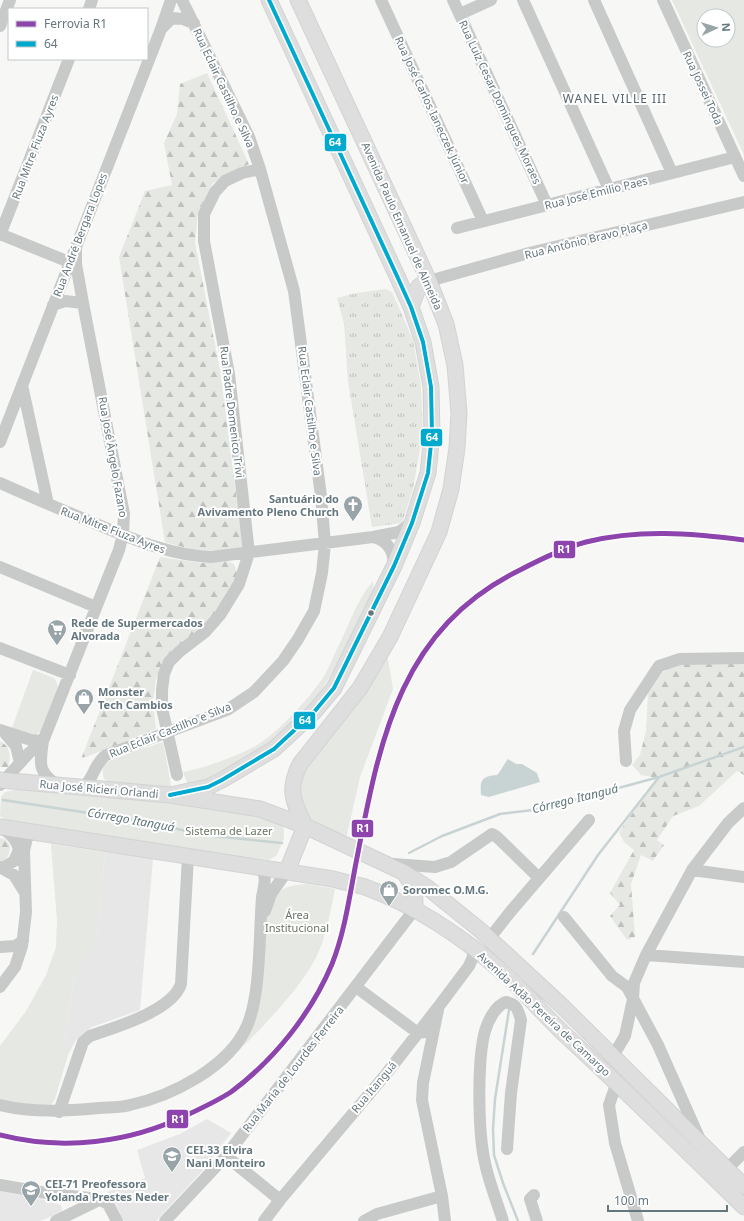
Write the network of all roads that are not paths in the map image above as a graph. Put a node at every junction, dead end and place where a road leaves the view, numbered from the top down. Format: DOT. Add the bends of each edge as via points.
graph roads {
  1 [pos="10,0"];
  2 [pos="269,0"];
  3 [pos="298,0"];
  4 [pos="382,0"];
  5 [pos="453,0"];
  6 [pos="491,0"];
  7 [pos="523,0"];
  8 [pos="594,0"];
  9 [pos="663,0"];
  10 [pos="178,1"];
  11 [pos="460,14"];
  12 [pos="172,18"];
  13 [pos="194,23"];
  14 [pos="0,26"];
  15 [pos="162,29"];
  16 [pos="69,60"];
  17 [pos="735,157"];
  18 [pos="260,169"];
  19 [pos="672,174"];
  20 [pos="744,176"];
  21 [pos="609,189"];
  22 [pos="744,202"];
  23 [pos="547,205"];
  24 [pos="483,221"];
  25 [pos="456,228"];
  26 [pos="0,234"];
  27 [pos="76,246"];
  28 [pos="69,262"];
  29 [pos="78,276"];
  30 [pos="429,280"];
  31 [pos="83,303"];
  32 [pos="53,305"];
  33 [pos="411,307"];
  34 [pos="22,385"];
  35 [pos="0,442"];
  36 [pos="41,473"];
  37 [pos="0,483"];
  38 [pos="29,497"];
  39 [pos="48,504"];
  40 [pos="412,523"];
  41 [pos="123,534"];
  42 [pos="373,537"];
  43 [pos="325,544"];
  44 [pos="249,553"];
  45 [pos="394,566"];
  46 [pos="0,567"];
  47 [pos="96,607"];
  48 [pos="0,648"];
  49 [pos="744,658"];
  50 [pos="70,675"];
  51 [pos="1,731"];
  52 [pos="168,733"];
  53 [pos="43,741"];
  54 [pos="626,761"];
  55 [pos="20,763"];
  56 [pos="177,775"];
  57 [pos="1,782"];
  58 [pos="58,786"];
  59 [pos="83,788"];
  60 [pos="170,795"];
  61 [pos="744,808"];
  62 [pos="287,819"];
  63 [pos="589,820"];
  64 [pos="305,826"];
  65 [pos="0,827"];
  66 [pos="35,831"];
  67 [pos="294,852"];
  68 [pos="188,856"];
  69 [pos="384,863"];
  70 [pos="262,867"];
  71 [pos="2,868"];
  72 [pos="692,870"];
  73 [pos="287,871"];
  74 [pos="405,873"];
  75 [pos="744,877"];
  76 [pos="540,878"];
  77 [pos="24,892"];
  78 [pos="414,910"];
  79 [pos="564,917"];
  80 [pos="490,938"];
  81 [pos="23,941"];
  82 [pos="258,946"];
  83 [pos="0,947"];
  84 [pos="473,948"];
  85 [pos="646,955"];
  86 [pos="744,962"];
  87 [pos="15,967"];
  88 [pos="0,987"];
  89 [pos="356,987"];
  90 [pos="633,999"];
  91 [pos="439,1006"];
  92 [pos="418,1033"];
  93 [pos="432,1042"];
  94 [pos="613,1056"];
  95 [pos="617,1082"];
  96 [pos="0,1105"];
  97 [pos="59,1112"];
  98 [pos="682,1115"];
  99 [pos="507,1149"];
  100 [pos="744,1152"];
  101 [pos="226,1156"];
  102 [pos="727,1169"];
  103 [pos="0,1185"];
  104 [pos="744,1186"];
  105 [pos="534,1195"];
  106 [pos="442,1196"];
  107 [pos="280,1200"];
  108 [pos="73,1206"];
  109 [pos="744,1207"];
  110 [pos="116,1221"];
  111 [pos="165,1221"];
  112 [pos="264,1221"];
  113 [pos="364,1221"];
  114 [pos="445,1221"];
  115 [pos="503,1221"];
  116 [pos="537,1221"];
  117 [pos="638,1221"];
  1 -- 14 [label="street"];
  2 -- 33 [label="main road"];
  3 -- 30 [label="main road, Avenida Paulo Emanuel de Almeida"];
  4 -- 24 [label="street, Rua José Carlos Ianeczek Júnior"];
  5 -- 11 [label="street, Rua Luiz Cesar Domingues Moraes"];
  6 -- 11 [label="street"];
  7 -- 21 [label="street"];
  8 -- 19 [label="street"];
  9 -- 17 [label="street, Rua Jossei Toda"];
  10 -- 12 [label="street, Rua André Bergara Lopes"];
  10 -- 13 [label="street, Rua Eclair Castilho e Silva"];
  10 -- 15 [label="street, Rua André Bergara Lopes"];
  11 -- 23 [label="street, Rua Luiz Cesar Domingues Moraes"];
  12 -- 13 [label="street"];
  12 -- 15 [label="street, Rua André Bergara Lopes"];
  13 -- 18 [label="street, Rua Eclair Castilho e Silva" via="249,137"];
  15 -- 27 [label="street, Rua André Bergara Lopes"];
  16 -- 26 [label="street, Rua Mitre Fiuza Ayres"];
  17 -- 19 [label="street, Rua José Emilio Paes"];
  17 -- 20 [label="street, Rua Jossei Toda"];
  18 -- 43 [label="street, Rua Eclair Castilho e Silva" via="294,291"];
  18 -- 44 [label="street, Rua Padre Domenico Trivi" via="242,173 225,181 215,192 204,214 204,240 229,374"];
  19 -- 21 [label="street, Rua José Emilio Paes"];
  21 -- 23 [label="street, Rua José Emilio Paes"];
  22 -- 30 [label="street, Rua Antônio Bravo Plaça" via="529,253"];
  23 -- 24 [label="street, Rua José Emilio Paes"];
  24 -- 25 [label="street, Rua José Emilio Paes"];
  26 -- 28 [label="street"];
  27 -- 28 [label="street, Rua André Bergara Lopes"];
  27 -- 29 [label="street, Rua José Ângelo Fazano"];
  28 -- 29 [label="street, Rua José Ângelo Fazano" via="75,266"];
  28 -- 32 [label="street, Rua André Bergara Lopes"];
  29 -- 31 [label="street, Rua José Ângelo Fazano"];
  30 -- 33 [label="main road" via="419,286"];
  30 -- 64 [label="main road, Avenida Paulo Emanuel de Almeida" via="446,324 455,365 459,413 451,489 439,532 390,637 360,688 300,764 296,773 292,794"];
  31 -- 32 [label="street" via="65,301"];
  31 -- 41 [label="street, Rua José Ângelo Fazano" via="124,514"];
  32 -- 34 [label="street, Rua André Bergara Lopes"];
  33 -- 40 [label="main road" via="423,342 431,387 432,434 428,473"];
  34 -- 35 [label="street, Rua André Bergara Lopes"];
  34 -- 36 [label="street"];
  36 -- 38 [label="street"];
  36 -- 39 [label="street"];
  37 -- 38 [label="street, Rua Mitre Fiuza Ayres"];
  38 -- 39 [label="street, Rua Mitre Fiuza Ayres"];
  39 -- 41 [label="street, Rua Mitre Fiuza Ayres"];
  40 -- 42 [label="street, Rua Mitre Fiuza Ayres" via="399,532"];
  40 -- 45 [label="main road"];
  41 -- 44 [label="street, Rua Mitre Fiuza Ayres" via="164,551 190,556 211,557"];
  41 -- 47 [label="street, Rua José Ângelo Fazano"];
  42 -- 43 [label="street, Rua Mitre Fiuza Ayres"];
  42 -- 45 [label="street" via="381,539 388,546 393,554"];
  43 -- 44 [label="street, Rua Mitre Fiuza Ayres"];
  43 -- 52 [label="street, Rua Eclair Castilho e Silva" via="314,611 283,661 254,692 227,710"];
  44 -- 52 [label="street, Rua Padre Domenico Trivi" via="240,584 220,615 205,632 169,662 162,690 162,708"];
  45 -- 60 [label="main road" via="334,688 314,712 274,749 222,780 208,787"];
  46 -- 47 [label="street"];
  47 -- 50 [label="street, Rua José Ângelo Fazano"];
  48 -- 50 [label="street"];
  49 -- 54 [label="street" via="680,658 659,666 630,710 624,731"];
  50 -- 53 [label="street, Rua José Ângelo Fazano"];
  51 -- 53 [label="street"];
  51 -- 55 [label="street" via="12,739"];
  52 -- 56 [label="street, Rua Padre Domenico Trivi"];
  52 -- 59 [label="street, Rua Eclair Castilho e Silva" via="106,755 99,761 90,781"];
  53 -- 55 [label="street, Rua José Ângelo Fazano"];
  53 -- 58 [label="street, Rua José Ângelo Fazano" via="42,772"];
  55 -- 57 [label="street, Rua José Ângelo Fazano"];
  57 -- 58 [label="main road, Rua José Ricieri Orlandi"];
  58 -- 59 [label="main road, Rua José Ricieri Orlandi"];
  59 -- 60 [label="main road, Rua José Ricieri Orlandi"];
  60 -- 62 [label="main road, Rua José Ricieri Orlandi" via="260,809"];
  61 -- 72 [label="street" via="728,823"];
  62 -- 64 [label="main road, Avenida Adão Pereira de Camargo"];
  62 -- 67 [label="main road" via="292,827"];
  63 -- 76 [label="street"];
  64 -- 67 [label="main road"];
  64 -- 69 [label="main road, Avenida Adão Pereira de Camargo"];
  65 -- 66 [label="main road"];
  65 -- 71 [label="street" via="14,838 18,850 14,861"];
  66 -- 68 [label="main road"];
  66 -- 77 [label="street" via="25,843"];
  67 -- 70 [label="main road" via="278,863"];
  67 -- 73 [label="main road"];
  68 -- 70 [label="main road"];
  68 -- 97 [label="street" via="181,984 178,992 154,1012 90,1036 83,1042"];
  69 -- 74 [label="main road, Avenida Adão Pereira de Camargo"];
  69 -- 76 [label="street" via="435,867 451,862 492,834"];
  70 -- 73 [label="main road, Avenida Adão Pereira de Camargo"];
  70 -- 82 [label="street" via="266,881 262,897"];
  71 -- 77 [label="street" via="14,875"];
  72 -- 75 [label="street"];
  72 -- 85 [label="street"];
  73 -- 78 [label="main road, Avenida Adão Pereira de Camargo" via="364,887"];
  73 -- 82 [label="street" via="271,894"];
  74 -- 78 [label="main road" via="414,891"];
  74 -- 80 [label="main road, Avenida Adão Pereira de Camargo" via="428,888"];
  76 -- 80 [label="street"];
  77 -- 81 [label="street" via="26,912"];
  78 -- 84 [label="main road, Avenida Adão Pereira de Camargo"];
  78 -- 89 [label="street, Rua Maria de Lourdes Ferreira"];
  79 -- 90 [label="street" via="612,976 627,987"];
  80 -- 94 [label="main road, Avenida Adão Pereira de Camargo"];
  81 -- 83 [label="street" via="16,946"];
  81 -- 87 [label="street"];
  82 -- 97 [label="street" via="254,1004 246,1027 228,1054 206,1072 169,1092 129,1106"];
  83 -- 87 [label="street"];
  84 -- 91 [label="street, Rua Itanguá" via="474,957 469,966"];
  84 -- 95 [label="main road, Avenida Adão Pereira de Camargo"];
  85 -- 86 [label="street"];
  85 -- 90 [label="street" via="634,983"];
  87 -- 88 [label="street"];
  89 -- 92 [label="street"];
  89 -- 101 [label="street, Rua Maria de Lourdes Ferreira"];
  90 -- 94 [label="street" via="625,1036"];
  90 -- 98 [label="street" via="658,1045"];
  91 -- 92 [label="street, Rua Itanguá"];
  91 -- 93 [label="street"];
  92 -- 93 [label="street" via="428,1033"];
  92 -- 107 [label="street, Rua Itanguá"];
  93 -- 106 [label="street" via="423,1082 422,1100"];
  94 -- 98 [label="main road, Avenida Adão Pereira de Camargo"];
  95 -- 109 [label="main road, Avenida Adão Pereira de Camargo"];
  95 -- 117 [label="street" via="610,1098 610,1113 615,1143"];
  96 -- 97 [label="street"];
  98 -- 102 [label="main road, Avenida Adão Pereira de Camargo" via="703,1146"];
  99 -- 115 [label="street" via="511,1093 521,1020 518,1009 506,1002 493,1014 485,1031 480,1066 484,1161"];
  100 -- 102 [label="street"];
  101 -- 107 [label="street"];
  101 -- 111 [label="street, Rua Maria de Lourdes Ferreira"];
  102 -- 104 [label="main road, Avenida Adão Pereira de Camargo"];
  103 -- 108 [label="street"];
  105 -- 116 [label="street" via="530,1199"];
  106 -- 113 [label="street" via="377,1214"];
  106 -- 114 [label="street"];
  107 -- 112 [label="street, Rua Itanguá"];
  108 -- 110 [label="street" via="101,1200 108,1204"];
}
